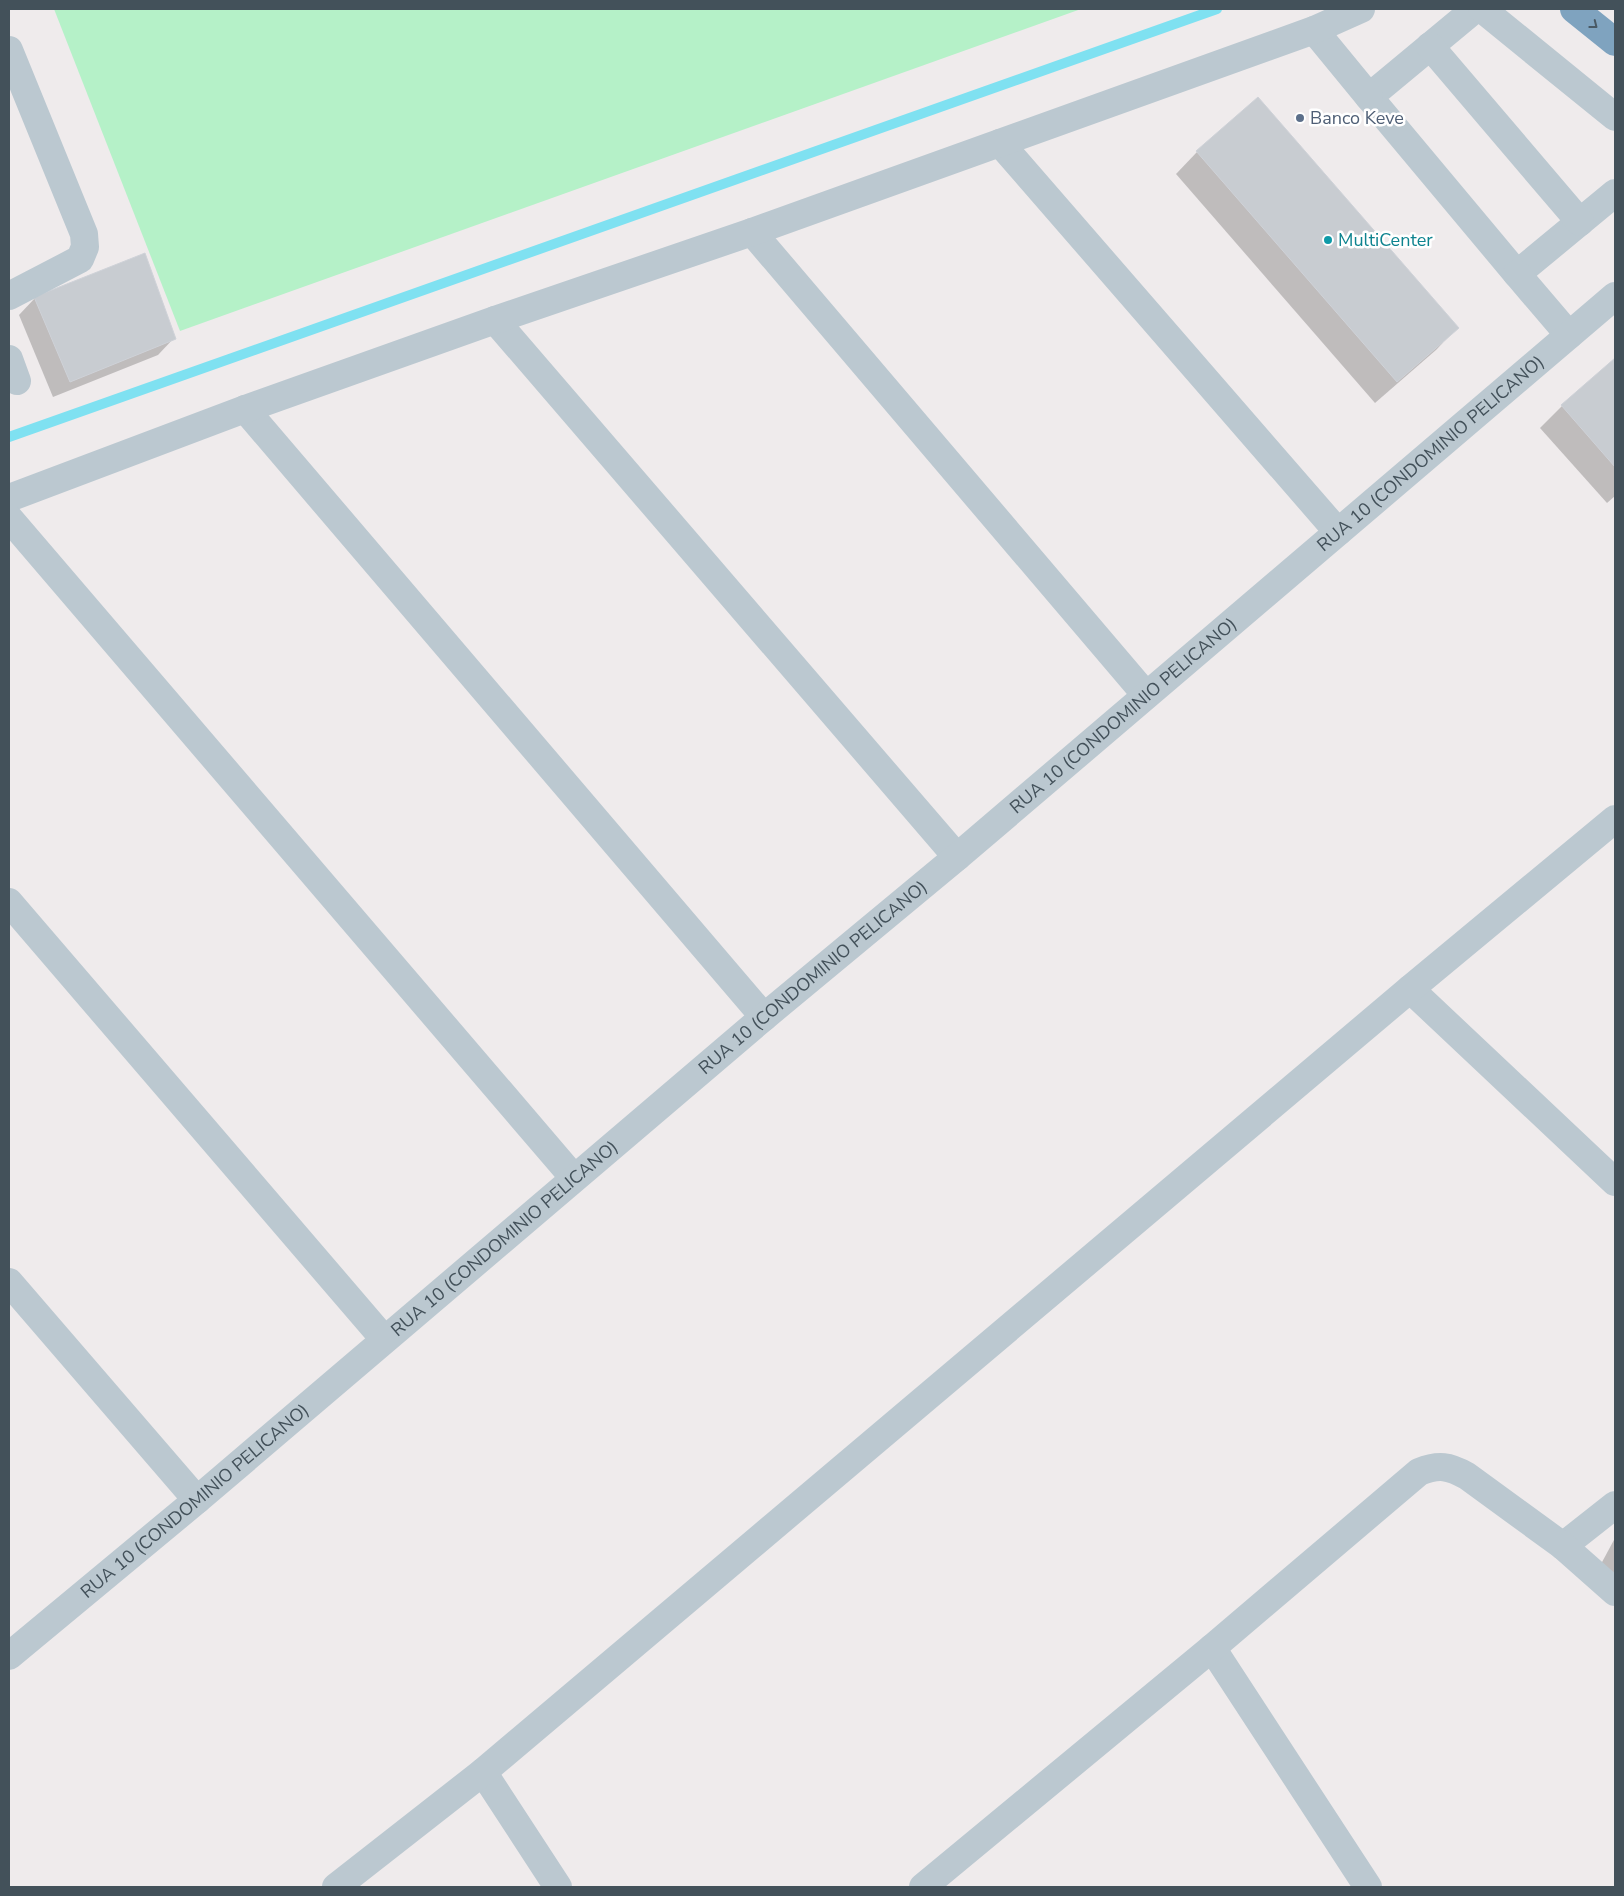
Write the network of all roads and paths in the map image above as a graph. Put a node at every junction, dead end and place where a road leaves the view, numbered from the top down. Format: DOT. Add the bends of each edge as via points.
graph roads {
  1 [pos="1361,9"];
  2 [pos="1475,9"];
  3 [pos="1482,9"];
  4 [pos="1574,9"];
  5 [pos="1314,30"];
  6 [pos="1615,42"];
  7 [pos="1430,46"];
  8 [pos="9,50"];
  9 [pos="1369,97"];
  10 [pos="1615,117"];
  11 [pos="1000,143"];
  12 [pos="1615,193"];
  13 [pos="1580,222"];
  14 [pos="752,232"];
  15 [pos="1517,274"];
  16 [pos="9,296"];
  17 [pos="1615,296"];
  18 [pos="495,320"];
  19 [pos="1569,335"];
  20 [pos="245,409"];
  21 [pos="9,498"];
  22 [pos="9,518"];
  23 [pos="1338,532"];
  24 [pos="1146,695"];
  25 [pos="1615,819"];
  26 [pos="957,856"];
  27 [pos="9,902"];
  28 [pos="1410,989"];
  29 [pos="764,1017"];
  30 [pos="574,1178"];
  31 [pos="1615,1182"];
  32 [pos="9,1282"];
  33 [pos="384,1339"];
  34 [pos="197,1500"];
  35 [pos="1615,1505"];
  36 [pos="1563,1546"];
  37 [pos="1615,1592"];
  38 [pos="13,1643"];
  39 [pos="1212,1648"];
  40 [pos="483,1772"];
  41 [pos="336,1887"];
  42 [pos="558,1887"];
  43 [pos="923,1887"];
  44 [pos="1368,1887"];
  1 -- 5 [label="street"];
  2 -- 7 [label="street"];
  3 -- 10 [label="street"];
  4 -- 6 [label="highway, one-way"];
  5 -- 9 [label="street"];
  5 -- 11 [label="street"];
  7 -- 9 [label="street"];
  7 -- 13 [label="street"];
  8 -- 16 [label="street" via="84,234 85,246 80,258"];
  9 -- 15 [label="street"];
  11 -- 14 [label="street"];
  11 -- 23 [label="street"];
  12 -- 13 [label="street"];
  13 -- 15 [label="street"];
  14 -- 18 [label="street"];
  14 -- 24 [label="street"];
  15 -- 19 [label="street"];
  17 -- 19 [label="street, RUA 10 (CONDOMINIO PELICANO)"];
  18 -- 20 [label="street"];
  18 -- 26 [label="street"];
  19 -- 23 [label="street, RUA 10 (CONDOMINIO PELICANO)"];
  20 -- 21 [label="street"];
  20 -- 29 [label="street"];
  22 -- 30 [label="street"];
  23 -- 24 [label="street, RUA 10 (CONDOMINIO PELICANO)"];
  24 -- 26 [label="street, RUA 10 (CONDOMINIO PELICANO)"];
  25 -- 28 [label="street"];
  26 -- 29 [label="street, RUA 10 (CONDOMINIO PELICANO)"];
  27 -- 33 [label="street"];
  28 -- 31 [label="street"];
  28 -- 40 [label="street"];
  29 -- 30 [label="street, RUA 10 (CONDOMINIO PELICANO)"];
  30 -- 33 [label="street, RUA 10 (CONDOMINIO PELICANO)"];
  32 -- 34 [label="street"];
  33 -- 34 [label="street, RUA 10 (CONDOMINIO PELICANO)"];
  34 -- 38 [label="street, RUA 10 (CONDOMINIO PELICANO)"];
  35 -- 36 [label="street"];
  36 -- 37 [label="street"];
  36 -- 39 [label="street" via="1467,1476 1433,1466 1419,1472"];
  39 -- 43 [label="street"];
  39 -- 44 [label="street"];
  40 -- 41 [label="street"];
  40 -- 42 [label="street"];
}
